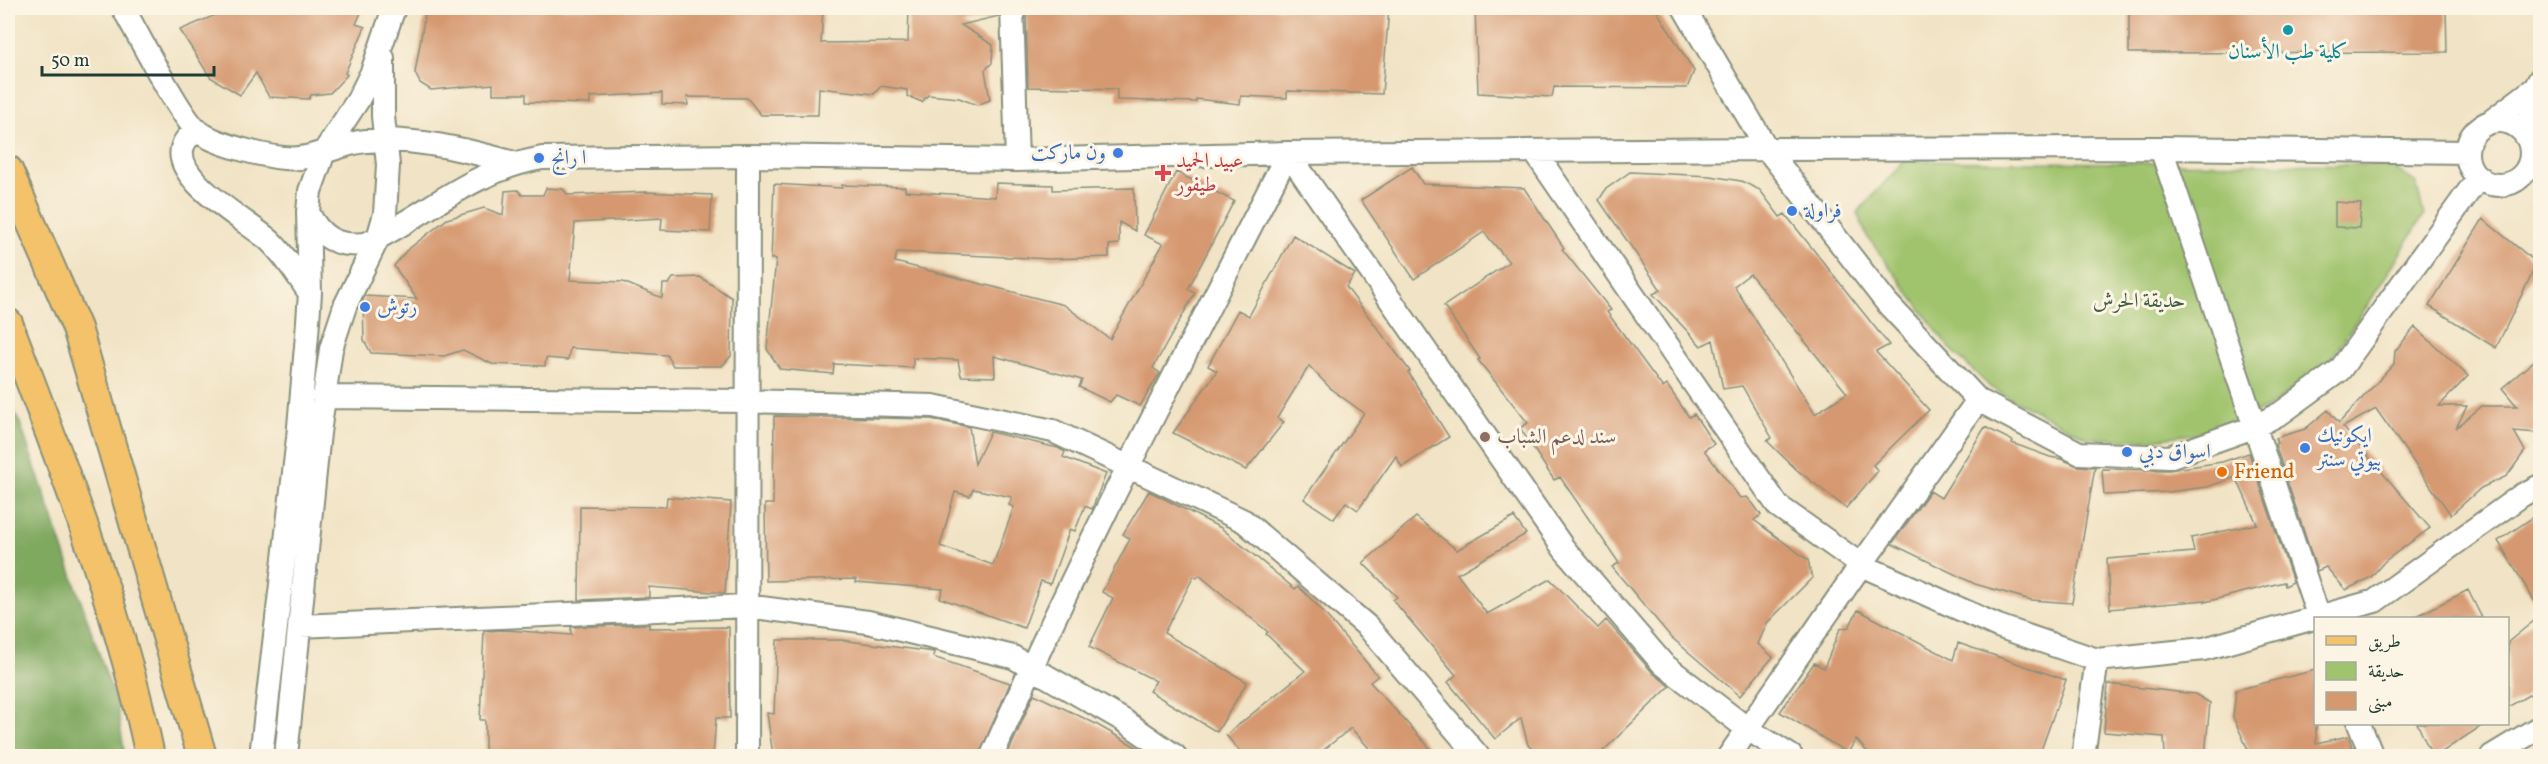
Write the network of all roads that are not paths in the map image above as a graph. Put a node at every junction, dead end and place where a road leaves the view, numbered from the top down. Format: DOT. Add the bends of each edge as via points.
graph roads {
  1 [pos="123,8"];
  2 [pos="394,8"];
  3 [pos="1012,8"];
  4 [pos="1684,8"];
  5 [pos="385,40"];
  6 [pos="2538,83"];
  7 [pos="2490,122"];
  8 [pos="197,132"];
  9 [pos="386,141"];
  10 [pos="2532,141"];
  11 [pos="2161,148"];
  12 [pos="1767,149"];
  13 [pos="1533,151"];
  14 [pos="324,152"];
  15 [pos="2468,152"];
  16 [pos="1288,153"];
  17 [pos="748,156"];
  18 [pos="1017,160"];
  19 [pos="514,163"];
  20 [pos="8,170"];
  21 [pos="2532,171"];
  22 [pos="2479,177"];
  23 [pos="308,212"];
  24 [pos="378,238"];
  25 [pos="310,293"];
  26 [pos="8,323"];
  27 [pos="323,397"];
  28 [pos="1978,400"];
  29 [pos="747,401"];
  30 [pos="2254,427"];
  31 [pos="1128,466"];
  32 [pos="2541,486"];
  33 [pos="1861,565"];
  34 [pos="746,606"];
  35 [pos="2318,617"];
  36 [pos="2321,617"];
  37 [pos="2314,619"];
  38 [pos="300,626"];
  39 [pos="2097,660"];
  40 [pos="1030,667"];
  41 [pos="2360,725"];
  42 [pos="2541,727"];
  43 [pos="1749,730"];
  44 [pos="150,756"];
  45 [pos="202,756"];
  46 [pos="261,756"];
  47 [pos="286,756"];
  48 [pos="747,756"];
  49 [pos="992,756"];
  50 [pos="1175,756"];
  51 [pos="1478,756"];
  52 [pos="1729,756"];
  53 [pos="1791,756"];
  54 [pos="2083,756"];
  55 [pos="2372,756"];
  56 [pos="2492,756"];
  1 -- 8 [label="street"];
  2 -- 5 [label="street"];
  3 -- 18 [label="street"];
  4 -- 12 [label="street"];
  5 -- 9 [label="street" via="382,92"];
  5 -- 14 [label="street" via="358,100"];
  6 -- 7 [label="street"];
  6 -- 10 [label="street"];
  7 -- 10 [label="street" via="2512,123"];
  7 -- 15 [label="street" via="2476,130"];
  8 -- 14 [label="street" via="275,158 300,158"];
  8 -- 25 [label="street" via="186,140 182,153 185,169 195,183 272,243"];
  9 -- 14 [label="street" via="365,141"];
  9 -- 19 [label="street" via="466,151"];
  9 -- 24 [label="street" via="388,190"];
  10 -- 21 [label="street"];
  11 -- 12 [label="street"];
  11 -- 15 [label="street"];
  11 -- 30 [label="street"];
  12 -- 13 [label="street"];
  12 -- 28 [label="street" via="1887,303"];
  13 -- 16 [label="street"];
  13 -- 33 [label="street" via="1778,506"];
  14 -- 23 [label="street" via="310,191"];
  15 -- 22 [label="street" via="2470,165"];
  16 -- 18 [label="street"];
  16 -- 31 [label="street"];
  16 -- 43 [label="street" via="1564,549 1664,664"];
  17 -- 18 [label="street"];
  17 -- 19 [label="street" via="542,159"];
  17 -- 29 [label="street"];
  19 -- 24 [label="street" via="446,195"];
  20 -- 45 [label="main road" via="77,328"];
  21 -- 22 [label="street" via="2502,184"];
  22 -- 30 [label="street" via="2340,370 2281,413"];
  23 -- 24 [label="street" via="324,236 337,243 351,246"];
  23 -- 25 [label="street"];
  24 -- 27 [label="street" via="345,306"];
  25 -- 46 [label="street" via="298,438"];
  26 -- 44 [label="main road" via="82,516 137,694"];
  27 -- 29 [label="street"];
  27 -- 38 [label="street"];
  28 -- 30 [label="street" via="2079,453 2169,457"];
  28 -- 33 [label="street"];
  29 -- 31 [label="street" via="933,406 1053,431"];
  29 -- 34 [label="street"];
  30 -- 35 [label="street"];
  31 -- 40 [label="street"];
  31 -- 51 [label="street" via="1244,521 1368,627"];
  32 -- 36 [label="street" via="2522,495 2375,601"];
  33 -- 39 [label="street" via="1998,626"];
  33 -- 43 [label="street"];
  34 -- 38 [label="street"];
  34 -- 40 [label="street" via="868,622 1013,657"];
  34 -- 48 [label="street"];
  37 -- 39 [label="street" via="2204,649"];
  38 -- 47 [label="street"];
  39 -- 54 [label="street"];
  40 -- 49 [label="street"];
  40 -- 50 [label="street" via="1123,720"];
  41 -- 55 [label="street"];
  42 -- 56 [label="street"];
  43 -- 52 [label="street"];
  43 -- 53 [label="street"];
}
